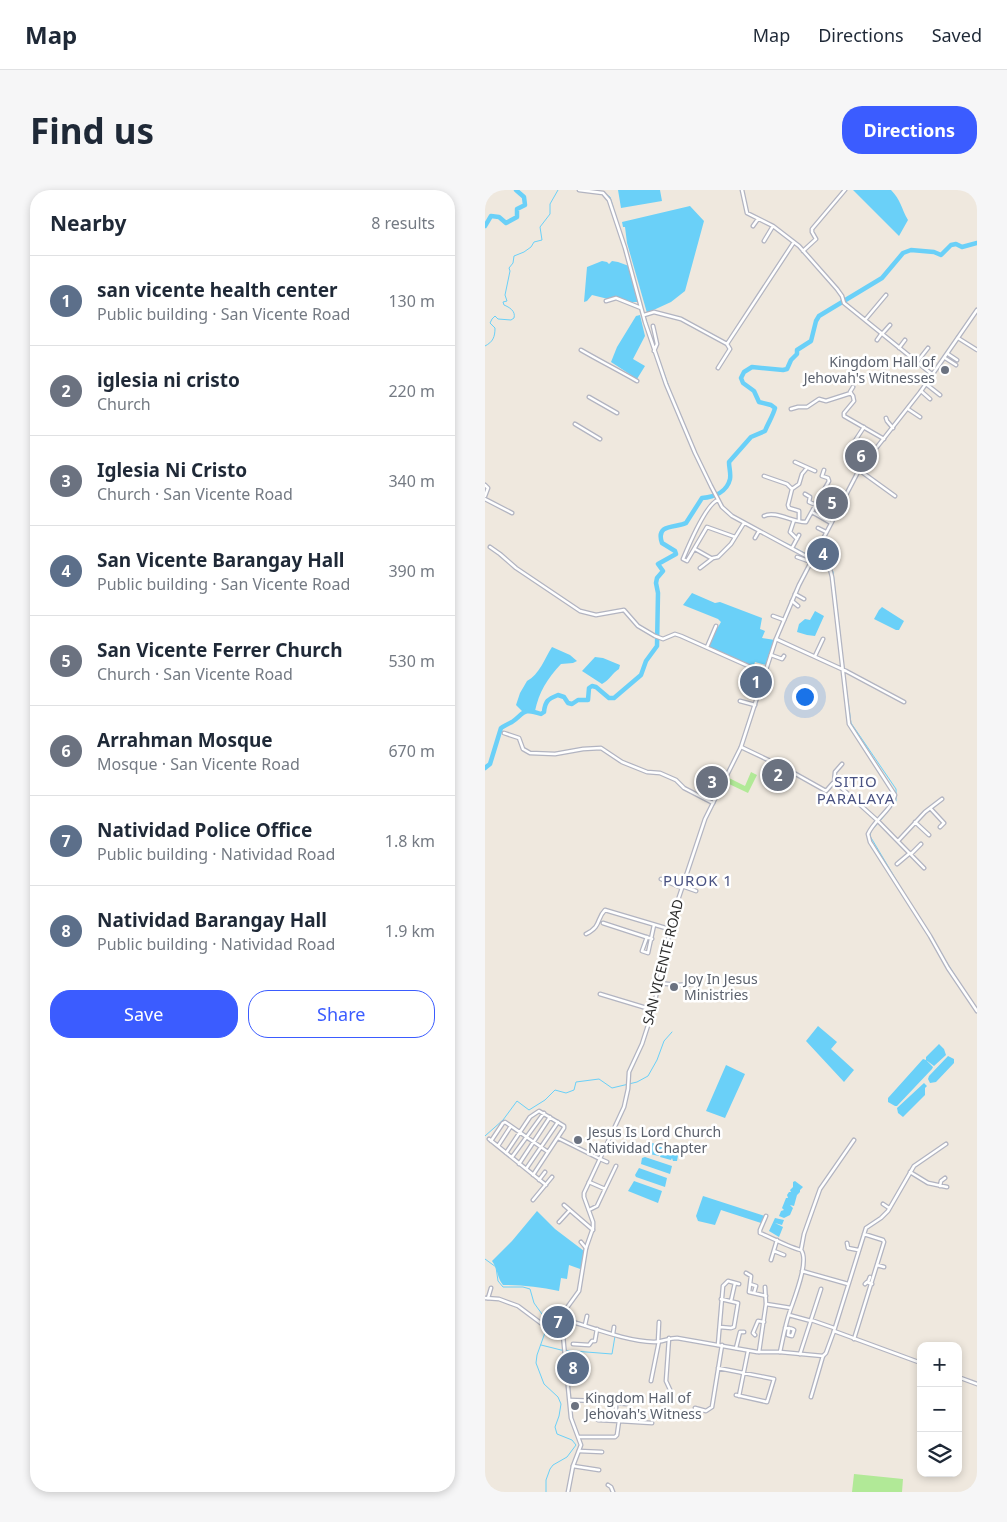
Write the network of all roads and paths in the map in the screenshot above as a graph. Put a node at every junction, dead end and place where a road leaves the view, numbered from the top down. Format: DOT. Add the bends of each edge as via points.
graph roads {
  1 [pos="579,190"];
  2 [pos="741,190"];
  3 [pos="845,190"];
  4 [pos="758,219"];
  5 [pos="753,226"];
  6 [pos="773,226"];
  7 [pos="764,241"];
  8 [pos="794,242"];
  9 [pos="803,251"];
  10 [pos="886,295"];
  11 [pos="606,300"];
  12 [pos="641,308"];
  13 [pos="977,310"];
  14 [pos="644,315"];
  15 [pos="865,320"];
  16 [pos="890,325"];
  17 [pos="653,326"];
  18 [pos="882,334"];
  19 [pos="958,338"];
  20 [pos="877,340"];
  21 [pos="905,340"];
  22 [pos="727,344"];
  23 [pos="899,348"];
  24 [pos="928,348"];
  25 [pos="581,350"];
  26 [pos="654,350"];
  27 [pos="977,350"];
  28 [pos="947,354"];
  29 [pos="945,358"];
  30 [pos="957,360"];
  31 [pos="917,362"];
  32 [pos="956,365"];
  33 [pos="718,368"];
  34 [pos="933,375"];
  35 [pos="637,381"];
  36 [pos="926,384"];
  37 [pos="853,387"];
  38 [pos="921,392"];
  39 [pos="851,393"];
  40 [pos="941,395"];
  41 [pos="589,397"];
  42 [pos="930,399"];
  43 [pos="908,409"];
  44 [pos="791,410"];
  45 [pos="617,413"];
  46 [pos="920,417"];
  47 [pos="886,418"];
  48 [pos="575,424"];
  49 [pos="864,427"];
  50 [pos="893,428"];
  51 [pos="601,439"];
  52 [pos="884,439"];
  53 [pos="849,450"];
  54 [pos="855,461"];
  55 [pos="795,462"];
  56 [pos="862,466"];
  57 [pos="807,468"];
  58 [pos="824,470"];
  59 [pos="859,470"];
  60 [pos="815,471"];
  61 [pos="764,476"];
  62 [pos="485,485"];
  63 [pos="792,489"];
  64 [pos="805,494"];
  65 [pos="895,496"];
  66 [pos="716,497"];
  67 [pos="485,498"];
  68 [pos="815,505"];
  69 [pos="512,512"];
  70 [pos="811,512"];
  71 [pos="764,516"];
  72 [pos="794,520"];
  73 [pos="702,521"];
  74 [pos="799,521"];
  75 [pos="744,523"];
  76 [pos="831,523"];
  77 [pos="707,527"];
  78 [pos="817,528"];
  79 [pos="759,531"];
  80 [pos="826,532"];
  81 [pos="799,536"];
  82 [pos="735,537"];
  83 [pos="755,538"];
  84 [pos="797,539"];
  85 [pos="815,541"];
  86 [pos="820,544"];
  87 [pos="490,547"];
  88 [pos="793,548"];
  89 [pos="695,549"];
  90 [pos="815,554"];
  91 [pos="797,557"];
  92 [pos="712,558"];
  93 [pos="811,560"];
  94 [pos="831,562"];
  95 [pos="700,568"];
  96 [pos="795,594"];
  97 [pos="803,599"];
  98 [pos="792,601"];
  99 [pos="798,606"];
  100 [pos="773,616"];
  101 [pos="784,620"];
  102 [pos="715,626"];
  103 [pos="776,638"];
  104 [pos="823,639"];
  105 [pos="707,647"];
  106 [pos="771,655"];
  107 [pos="784,656"];
  108 [pos="815,656"];
  109 [pos="842,670"];
  110 [pos="764,673"];
  111 [pos="740,701"];
  112 [pos="904,702"];
  113 [pos="755,705"];
  114 [pos="504,733"];
  115 [pos="741,747"];
  116 [pos="842,764"];
  117 [pos="834,782"];
  118 [pos="942,799"];
  119 [pos="713,803"];
  120 [pos="931,809"];
  121 [pos="877,820"];
  122 [pos="915,822"];
  123 [pos="940,827"];
  124 [pos="929,836"];
  125 [pos="898,841"];
  126 [pos="921,844"];
  127 [pos="910,853"];
  128 [pos="897,864"];
  129 [pos="924,868"];
  130 [pos="661,879"];
  131 [pos="682,887"];
  132 [pos="696,891"];
  133 [pos="603,923"];
  134 [pos="654,925"];
  135 [pos="669,930"];
  136 [pos="586,934"];
  137 [pos="647,937"];
  138 [pos="651,938"];
  139 [pos="658,983"];
  140 [pos="693,984"];
  141 [pos="600,994"];
  142 [pos="653,1010"];
  143 [pos="977,1011"];
  144 [pos="544,1113"];
  145 [pos="550,1117"];
  146 [pos="558,1122"];
  147 [pos="511,1126"];
  148 [pos="519,1132"];
  149 [pos="526,1137"];
  150 [pos="557,1138"];
  151 [pos="854,1140"];
  152 [pos="533,1142"];
  153 [pos="946,1144"];
  154 [pos="498,1146"];
  155 [pos="541,1147"];
  156 [pos="506,1152"];
  157 [pos="548,1152"];
  158 [pos="512,1157"];
  159 [pos="600,1159"];
  160 [pos="607,1162"];
  161 [pos="519,1164"];
  162 [pos="616,1166"];
  163 [pos="526,1169"];
  164 [pos="545,1172"];
  165 [pos="909,1172"];
  166 [pos="533,1175"];
  167 [pos="552,1177"];
  168 [pos="945,1178"];
  169 [pos="539,1180"];
  170 [pos="589,1182"];
  171 [pos="546,1185"];
  172 [pos="940,1186"];
  173 [pos="947,1187"];
  174 [pos="605,1189"];
  175 [pos="533,1200"];
  176 [pos="883,1204"];
  177 [pos="564,1205"];
  178 [pos="889,1208"];
  179 [pos="570,1210"];
  180 [pos="589,1210"];
  181 [pos="766,1216"];
  182 [pos="559,1222"];
  183 [pos="593,1230"];
  184 [pos="864,1234"];
  185 [pos="777,1240"];
  186 [pos="581,1242"];
  187 [pos="847,1243"];
  188 [pos="586,1248"];
  189 [pos="801,1250"];
  190 [pos="858,1250"];
  191 [pos="773,1251"];
  192 [pos="784,1255"];
  193 [pos="771,1260"];
  194 [pos="877,1265"];
  195 [pos="884,1267"];
  196 [pos="802,1271"];
  197 [pos="746,1273"];
  198 [pos="870,1277"];
  199 [pos="735,1283"];
  200 [pos="868,1283"];
  201 [pos="739,1284"];
  202 [pos="750,1284"];
  203 [pos="848,1284"];
  204 [pos="765,1287"];
  205 [pos="491,1288"];
  206 [pos="821,1289"];
  207 [pos="754,1293"];
  208 [pos="766,1296"];
  209 [pos="487,1298"];
  210 [pos="721,1299"];
  211 [pos="731,1301"];
  212 [pos="766,1304"];
  213 [pos="791,1308"];
  214 [pos="789,1315"];
  215 [pos="587,1316"];
  216 [pos="563,1319"];
  217 [pos="811,1321"];
  218 [pos="659,1322"];
  219 [pos="764,1322"];
  220 [pos="562,1325"];
  221 [pos="585,1325"];
  222 [pos="614,1327"];
  223 [pos="720,1327"];
  224 [pos="597,1329"];
  225 [pos="834,1330"];
  226 [pos="745,1332"];
  227 [pos="613,1334"];
  228 [pos="755,1335"];
  229 [pos="669,1338"];
  230 [pos="854,1339"];
  231 [pos="659,1342"];
  232 [pos="573,1344"];
  233 [pos="720,1345"];
  234 [pos="736,1348"];
  235 [pos="748,1351"];
  236 [pos="759,1352"];
  237 [pos="781,1352"];
  238 [pos="800,1354"];
  239 [pos="823,1356"];
  240 [pos="917,1362"];
  241 [pos="718,1368"];
  242 [pos="743,1372"];
  243 [pos="962,1378"];
  244 [pos="651,1381"];
  245 [pos="977,1384"];
  246 [pos="671,1397"];
  247 [pos="811,1397"];
  248 [pos="569,1400"];
  249 [pos="616,1402"];
  250 [pos="627,1404"];
  251 [pos="695,1408"];
  252 [pos="615,1409"];
  253 [pos="598,1420"];
  254 [pos="619,1421"];
  255 [pos="652,1423"];
  256 [pos="579,1437"];
  257 [pos="579,1452"];
  258 [pos="602,1452"];
  259 [pos="573,1466"];
  260 [pos="599,1470"];
  261 [pos="608,1485"];
  262 [pos="568,1492"];
  263 [pos="613,1492"];
  1 -- 12 [label="street" via="603,193 609,200"];
  2 -- 4 [label="street" via="747,213"];
  3 -- 9 [label="street" via="812,229 816,239"];
  4 -- 5 [label="street"];
  4 -- 6 [label="street"];
  6 -- 7 [label="street"];
  6 -- 8 [label="street"];
  8 -- 9 [label="street"];
  8 -- 22 [label="street"];
  9 -- 15 [label="street" via="842,296 844,303"];
  10 -- 15 [label="street"];
  11 -- 12 [label="street" via="618,299"];
  12 -- 14 [label="street"];
  13 -- 19 [label="street, SAN VICENTE ROAD"];
  14 -- 22 [label="street" via="655,312 681,320"];
  14 -- 26 [label="street"];
  15 -- 18 [label="street"];
  16 -- 18 [label="street"];
  17 -- 26 [label="street" via="657,345"];
  18 -- 20 [label="street"];
  18 -- 23 [label="street"];
  19 -- 27 [label="street"];
  19 -- 28 [label="street, SAN VICENTE ROAD"];
  21 -- 23 [label="street"];
  22 -- 33 [label="street" via="730,349"];
  23 -- 31 [label="street"];
  24 -- 31 [label="street"];
  25 -- 35 [label="street"];
  26 -- 66 [label="street"];
  28 -- 29 [label="street, SAN VICENTE ROAD"];
  28 -- 30 [label="street"];
  29 -- 32 [label="street"];
  29 -- 34 [label="street, SAN VICENTE ROAD"];
  31 -- 34 [label="street"];
  34 -- 36 [label="street, SAN VICENTE ROAD"];
  36 -- 38 [label="street, SAN VICENTE ROAD"];
  36 -- 40 [label="street"];
  37 -- 39 [label="street"];
  38 -- 42 [label="street"];
  38 -- 43 [label="street, SAN VICENTE ROAD"];
  39 -- 44 [label="street" via="826,401 819,399 807,407"];
  39 -- 49 [label="street" via="854,401 844,416"];
  41 -- 45 [label="street"];
  43 -- 46 [label="street"];
  43 -- 50 [label="street, SAN VICENTE ROAD"];
  47 -- 50 [label="street"];
  48 -- 51 [label="street"];
  49 -- 52 [label="street"];
  49 -- 53 [label="street"];
  50 -- 52 [label="street, SAN VICENTE ROAD"];
  52 -- 56 [label="street, SAN VICENTE ROAD"];
  54 -- 56 [label="street"];
  55 -- 57 [label="street"];
  56 -- 59 [label="street, SAN VICENTE ROAD"];
  57 -- 60 [label="street"];
  57 -- 63 [label="street" via="799,484"];
  58 -- 68 [label="street" via="822,476 829,481"];
  59 -- 65 [label="street"];
  59 -- 76 [label="street, SAN VICENTE ROAD"];
  61 -- 63 [label="street"];
  62 -- 67 [label="street" via="488,487"];
  63 -- 74 [label="street" via="788,506 799,511"];
  64 -- 68 [label="street"];
  66 -- 73 [label="street"];
  66 -- 75 [label="street" via="727,512"];
  67 -- 69 [label="street"];
  68 -- 70 [label="street"];
  70 -- 74 [label="street" via="806,522"];
  70 -- 76 [label="street"];
  71 -- 72 [label="street" via="775,514"];
  72 -- 74 [label="street"];
  72 -- 84 [label="street" via="790,532"];
  73 -- 77 [label="street"];
  73 -- 89 [label="street" via="683,560 687,561"];
  75 -- 79 [label="street"];
  75 -- 82 [label="street"];
  76 -- 80 [label="street, SAN VICENTE ROAD"];
  77 -- 82 [label="street"];
  77 -- 89 [label="street"];
  78 -- 80 [label="street"];
  79 -- 83 [label="street"];
  79 -- 88 [label="street"];
  80 -- 86 [label="street, SAN VICENTE ROAD"];
  81 -- 84 [label="street"];
  82 -- 92 [label="street" via="718,557"];
  84 -- 88 [label="street"];
  85 -- 86 [label="street"];
  86 -- 90 [label="street, SAN VICENTE ROAD"];
  87 -- 105 [label="street" via="579,611 596,615 624,610 638,626 659,638 676,634"];
  88 -- 93 [label="street"];
  89 -- 92 [label="street"];
  90 -- 93 [label="street, SAN VICENTE ROAD"];
  90 -- 94 [label="street"];
  91 -- 93 [label="street"];
  92 -- 95 [label="street"];
  93 -- 96 [label="street, SAN VICENTE ROAD"];
  93 -- 109 [label="street" via="827,566 831,572"];
  96 -- 97 [label="street"];
  96 -- 98 [label="street, SAN VICENTE ROAD"];
  98 -- 99 [label="street"];
  98 -- 101 [label="street, SAN VICENTE ROAD"];
  100 -- 101 [label="street"];
  101 -- 103 [label="street, SAN VICENTE ROAD"];
  102 -- 105 [label="street"];
  103 -- 106 [label="street, SAN VICENTE ROAD"];
  103 -- 108 [label="street"];
  104 -- 108 [label="street"];
  105 -- 110 [label="street"];
  106 -- 107 [label="street" via="782,659"];
  106 -- 110 [label="street, SAN VICENTE ROAD"];
  108 -- 109 [label="street"];
  109 -- 112 [label="street"];
  109 -- 121 [label="street" via="849,724 895,795"];
  110 -- 113 [label="street, SAN VICENTE ROAD"];
  111 -- 113 [label="street"];
  113 -- 115 [label="street, SAN VICENTE ROAD"];
  114 -- 119 [label="street" via="519,738 523,749 530,753 555,754 601,748 621,762 676,780 684,788"];
  115 -- 117 [label="street" via="826,792"];
  115 -- 119 [label="street, SAN VICENTE ROAD"];
  116 -- 117 [label="street" via="835,772"];
  117 -- 121 [label="street"];
  118 -- 120 [label="street"];
  119 -- 131 [label="street, SAN VICENTE ROAD"];
  120 -- 122 [label="street"];
  120 -- 123 [label="street" via="944,823"];
  121 -- 125 [label="street"];
  121 -- 143 [label="street" via="868,834 870,842"];
  122 -- 124 [label="street"];
  122 -- 125 [label="street"];
  125 -- 127 [label="street"];
  126 -- 127 [label="street"];
  127 -- 128 [label="street"];
  127 -- 129 [label="street"];
  130 -- 131 [label="street"];
  131 -- 132 [label="street"];
  131 -- 135 [label="street, SAN VICENTE ROAD"];
  133 -- 137 [label="street"];
  134 -- 135 [label="street"];
  134 -- 136 [label="street" via="605,910 596,928"];
  134 -- 138 [label="street"];
  135 -- 139 [label="street, SAN VICENTE ROAD"];
  137 -- 138 [label="street"];
  137 -- 138 [label="street" via="642,951 648,953"];
  139 -- 140 [label="street"];
  139 -- 142 [label="street, SAN VICENTE ROAD"];
  141 -- 142 [label="street"];
  142 -- 159 [label="street, SAN VICENTE ROAD" via="629,1072 624,1107"];
  144 -- 145 [label="street"];
  144 -- 148 [label="street" via="539,1111 529,1117"];
  144 -- 149 [label="street"];
  145 -- 146 [label="street"];
  145 -- 152 [label="street"];
  146 -- 150 [label="street" via="564,1127"];
  146 -- 155 [label="street"];
  147 -- 148 [label="street"];
  147 -- 154 [label="street"];
  147 -- 154 [label="street" via="504,1122 490,1140"];
  148 -- 149 [label="street"];
  148 -- 156 [label="street"];
  149 -- 152 [label="street"];
  149 -- 158 [label="street"];
  150 -- 157 [label="street"];
  150 -- 159 [label="street"];
  151 -- 189 [label="street" via="820,1189"];
  152 -- 155 [label="street"];
  152 -- 161 [label="street"];
  153 -- 165 [label="street"];
  154 -- 156 [label="street"];
  155 -- 157 [label="street"];
  155 -- 163 [label="street"];
  156 -- 158 [label="street"];
  157 -- 166 [label="street"];
  158 -- 161 [label="street"];
  159 -- 160 [label="street"];
  159 -- 170 [label="street, SAN VICENTE ROAD"];
  161 -- 163 [label="street"];
  162 -- 174 [label="street"];
  163 -- 166 [label="street"];
  164 -- 169 [label="street"];
  165 -- 172 [label="street"];
  165 -- 178 [label="street"];
  166 -- 169 [label="street"];
  167 -- 171 [label="street"];
  168 -- 172 [label="street"];
  169 -- 171 [label="street"];
  170 -- 174 [label="street"];
  170 -- 180 [label="street" via="584,1195"];
  171 -- 175 [label="street"];
  172 -- 173 [label="street"];
  174 -- 180 [label="street" via="597,1206"];
  176 -- 178 [label="street"];
  177 -- 179 [label="street"];
  178 -- 184 [label="street" via="885,1216 868,1226"];
  179 -- 182 [label="street"];
  179 -- 183 [label="street"];
  180 -- 183 [label="street"];
  181 -- 185 [label="street" via="760,1233"];
  183 -- 188 [label="street"];
  184 -- 190 [label="street"];
  184 -- 194 [label="street" via="883,1240"];
  185 -- 189 [label="street"];
  185 -- 191 [label="street"];
  186 -- 188 [label="street"];
  187 -- 190 [label="street" via="848,1248"];
  188 -- 216 [label="street" via="579,1291 567,1306"];
  189 -- 196 [label="street" via="804,1254"];
  190 -- 203 [label="street"];
  191 -- 192 [label="street"];
  191 -- 193 [label="street"];
  194 -- 195 [label="street"];
  194 -- 200 [label="street"];
  196 -- 203 [label="street"];
  196 -- 213 [label="street"];
  197 -- 202 [label="street" via="751,1276"];
  198 -- 200 [label="street"];
  199 -- 201 [label="street"];
  199 -- 210 [label="street" via="725,1282"];
  199 -- 211 [label="street"];
  200 -- 230 [label="street"];
  202 -- 207 [label="street" via="756,1286"];
  202 -- 207 [label="street" via="748,1291"];
  203 -- 225 [label="street"];
  204 -- 208 [label="street"];
  205 -- 209 [label="street"];
  206 -- 217 [label="street"];
  207 -- 208 [label="street"];
  208 -- 212 [label="street"];
  209 -- 220 [label="street" via="518,1306 545,1324"];
  210 -- 211 [label="street"];
  210 -- 223 [label="street"];
  211 -- 223 [label="street" via="738,1303 734,1327"];
  212 -- 213 [label="street"];
  212 -- 219 [label="street"];
  213 -- 214 [label="street"];
  214 -- 217 [label="street"];
  214 -- 237 [label="street"];
  215 -- 221 [label="street"];
  216 -- 220 [label="street"];
  216 -- 221 [label="street"];
  217 -- 225 [label="street"];
  217 -- 238 [label="street"];
  218 -- 231 [label="street"];
  219 -- 228 [label="street" via="757,1321"];
  219 -- 236 [label="street"];
  220 -- 248 [label="street"];
  221 -- 224 [label="street"];
  222 -- 227 [label="street"];
  223 -- 233 [label="street"];
  224 -- 227 [label="street"];
  224 -- 232 [label="street" via="595,1341 589,1345"];
  225 -- 230 [label="street"];
  225 -- 239 [label="street"];
  226 -- 234 [label="street" via="740,1332"];
  227 -- 231 [label="street"];
  229 -- 231 [label="street"];
  229 -- 233 [label="street"];
  229 -- 246 [label="street" via="666,1378"];
  230 -- 240 [label="street"];
  231 -- 244 [label="street"];
  233 -- 234 [label="street"];
  233 -- 241 [label="street"];
  234 -- 235 [label="street"];
  235 -- 236 [label="street"];
  235 -- 242 [label="street"];
  236 -- 237 [label="street"];
  237 -- 238 [label="street"];
  238 -- 239 [label="street"];
  239 -- 247 [label="street"];
  241 -- 242 [label="street"];
  241 -- 251 [label="street" via="713,1407 707,1411"];
  242 -- 242 [label="street" via="738,1396 767,1402 774,1379"];
  243 -- 245 [label="street"];
  248 -- 249 [label="street"];
  248 -- 256 [label="street" via="572,1424"];
  249 -- 250 [label="street"];
  249 -- 252 [label="street"];
  253 -- 254 [label="street"];
  254 -- 255 [label="street"];
  254 -- 256 [label="street" via="615,1437"];
  256 -- 257 [label="street"];
  257 -- 258 [label="street"];
  257 -- 259 [label="street"];
  259 -- 260 [label="street"];
  259 -- 262 [label="street"];
  261 -- 263 [label="street"];
}
